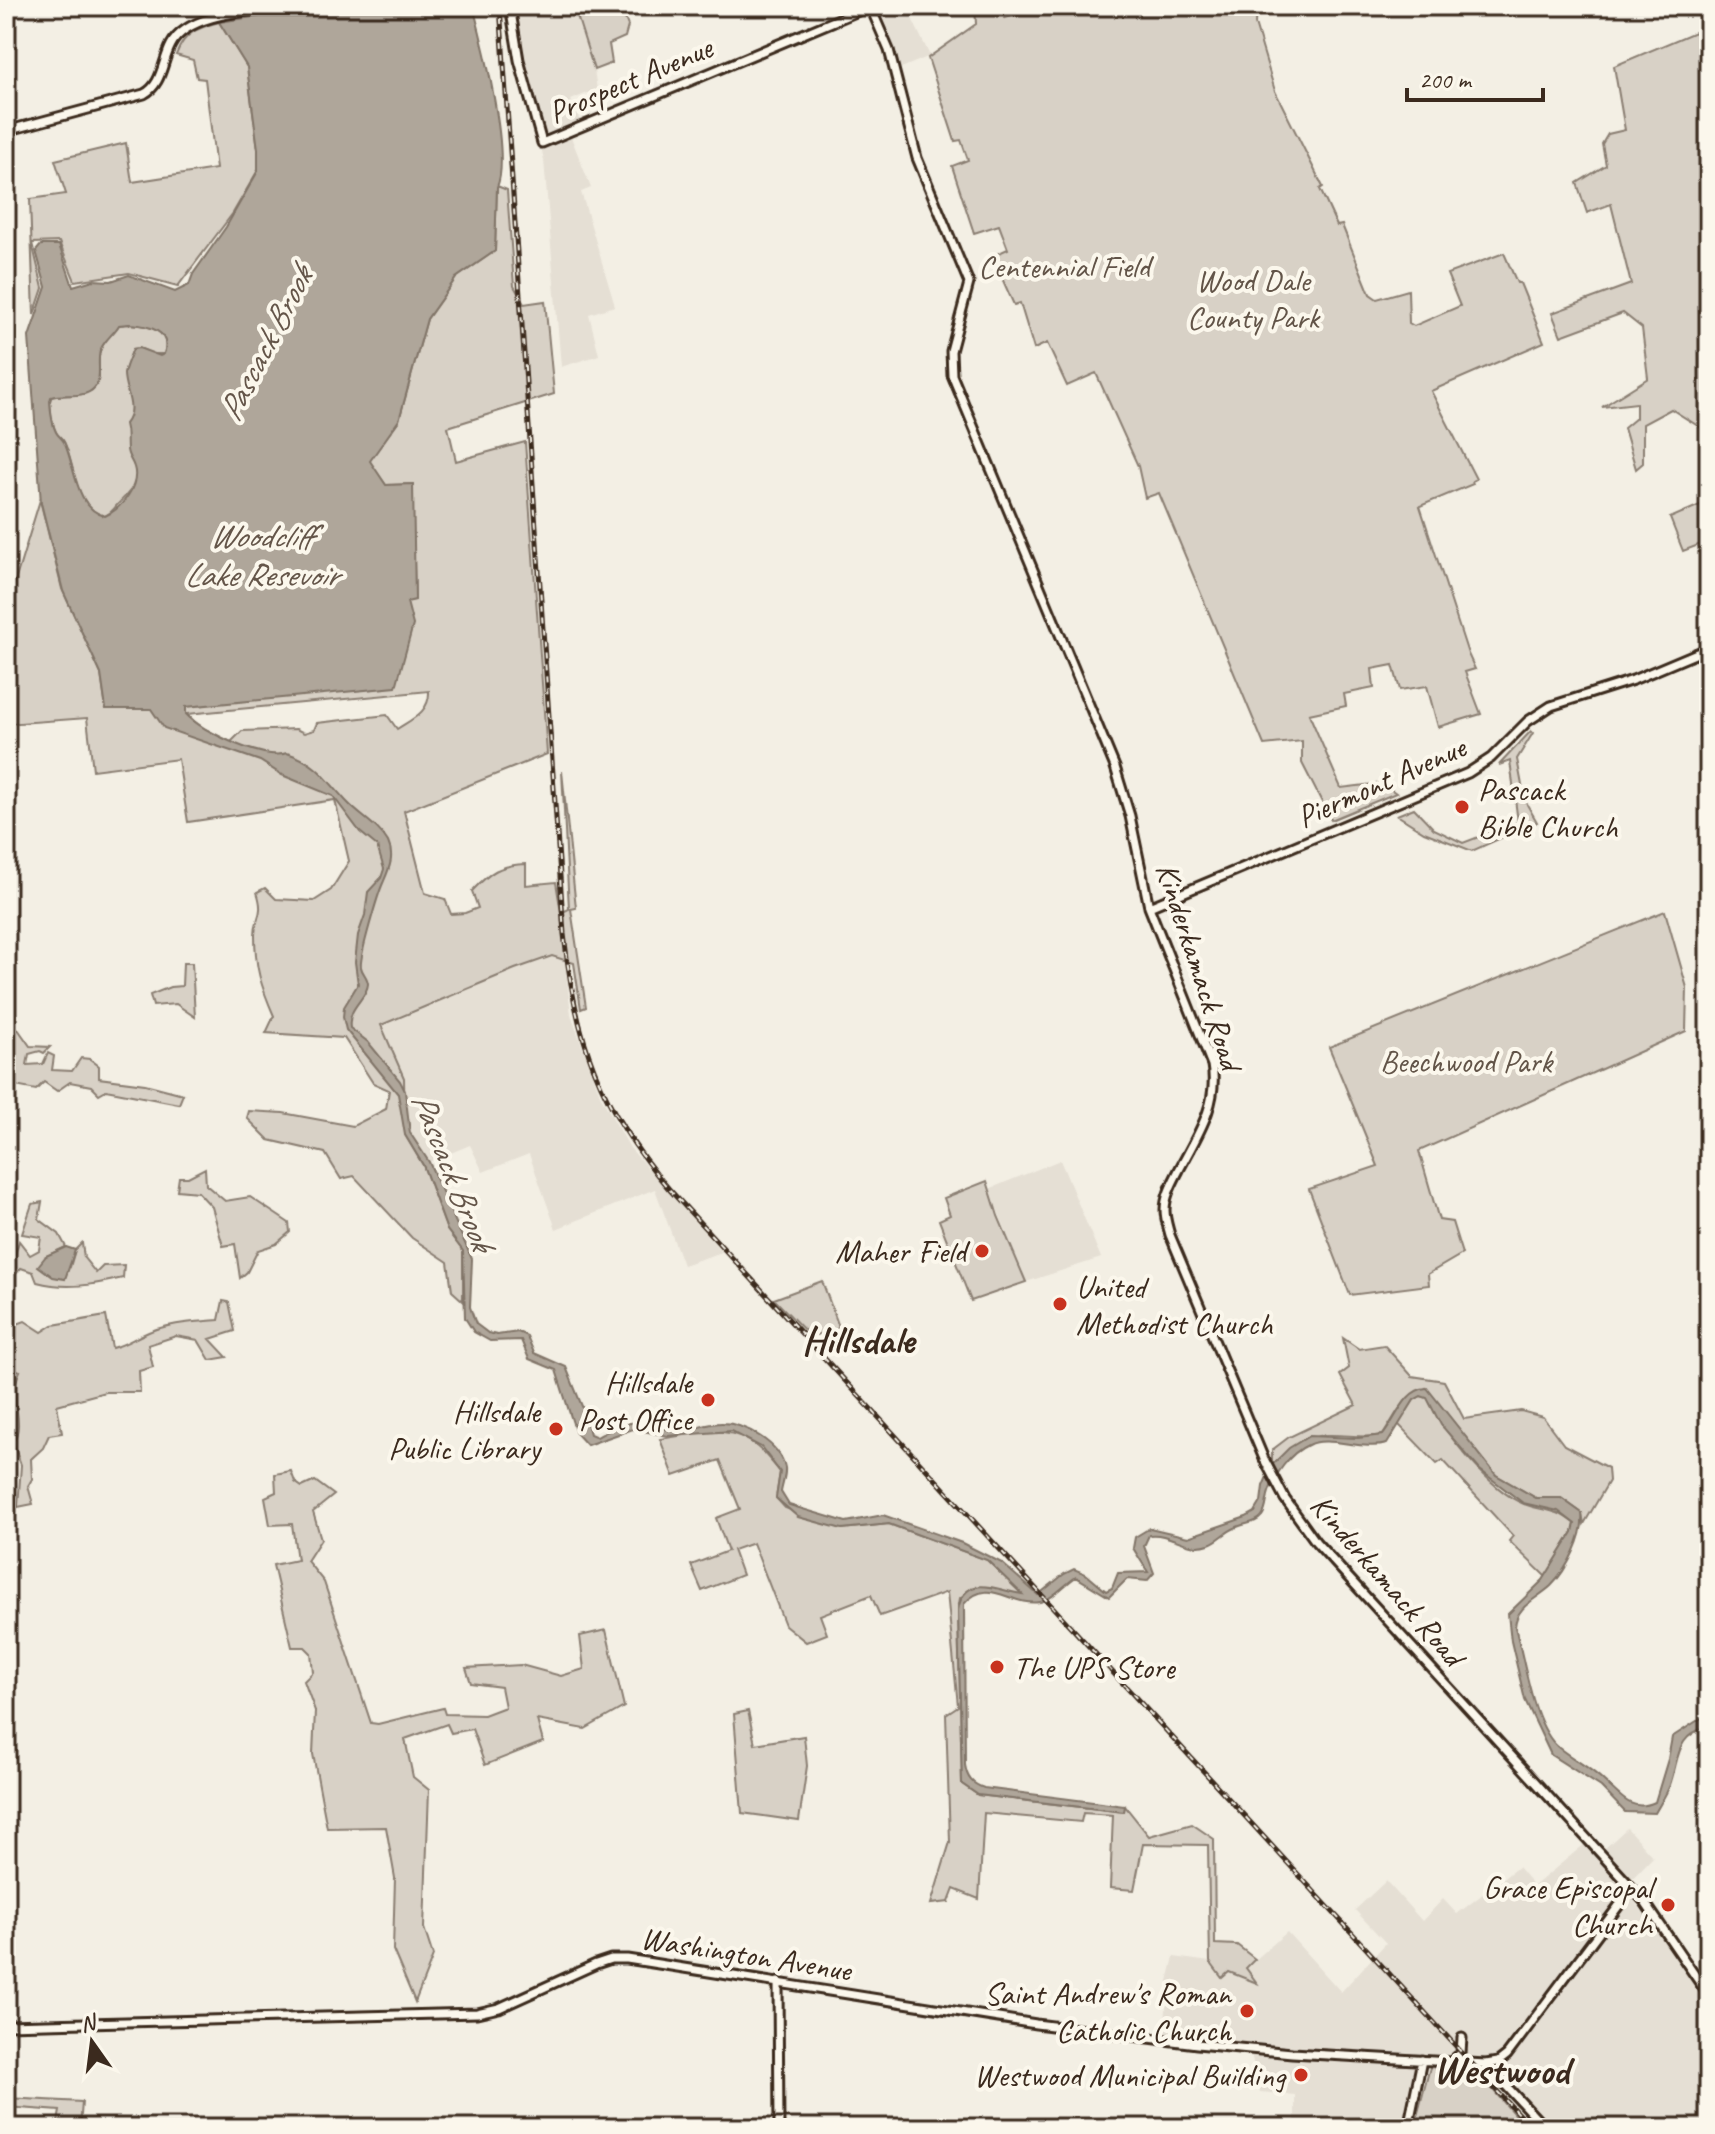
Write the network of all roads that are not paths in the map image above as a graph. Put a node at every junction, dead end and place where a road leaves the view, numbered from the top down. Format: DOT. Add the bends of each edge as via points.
graph roads {
  1 [pos="287,6"];
  2 [pos="510,6"];
  3 [pos="870,6"];
  4 [pos="6,131"];
  5 [pos="1709,648"];
  6 [pos="1149,907"];
  7 [pos="1632,1888"];
  8 [pos="778,1982"];
  9 [pos="1709,1996"];
  10 [pos="6,2025"];
  11 [pos="1462,2038"];
  12 [pos="1422,2060"];
  13 [pos="1451,2062"];
  14 [pos="1486,2064"];
  15 [pos="779,2128"];
  16 [pos="1408,2128"];
  17 [pos="1545,2128"];
  1 -- 4 [label="main road" via="212,17 186,28 172,43 155,86 144,94"];
  2 -- 3 [label="main road, Prospect Avenue" via="542,143"];
  3 -- 6 [label="main road, Kinderkamack Road" via="889,50 917,158 969,283 951,351 952,375 1118,775"];
  5 -- 6 [label="main road, Piermont Avenue" via="1633,680 1558,703 1528,721 1468,773"];
  6 -- 7 [label="main road, Kinderkamack Road" via="1210,1056 1214,1083 1207,1115 1167,1198 1166,1218 1268,1468 1316,1542"];
  7 -- 9 [label="main road, Kinderkamack Road"];
  7 -- 14 [label="main road" via="1507,2055"];
  8 -- 10 [label="main road, Washington Avenue" via="611,1959 508,2005 477,2013"];
  8 -- 12 [label="main road, Washington Avenue" via="1186,2043"];
  8 -- 15 [label="main road"];
  11 -- 13 [label="main road" via="1461,2053"];
  12 -- 13 [label="main road, Washington Avenue"];
  12 -- 16 [label="main road"];
  13 -- 14 [label="main road, Washington Avenue"];
  14 -- 17 [label="main road"];
}
